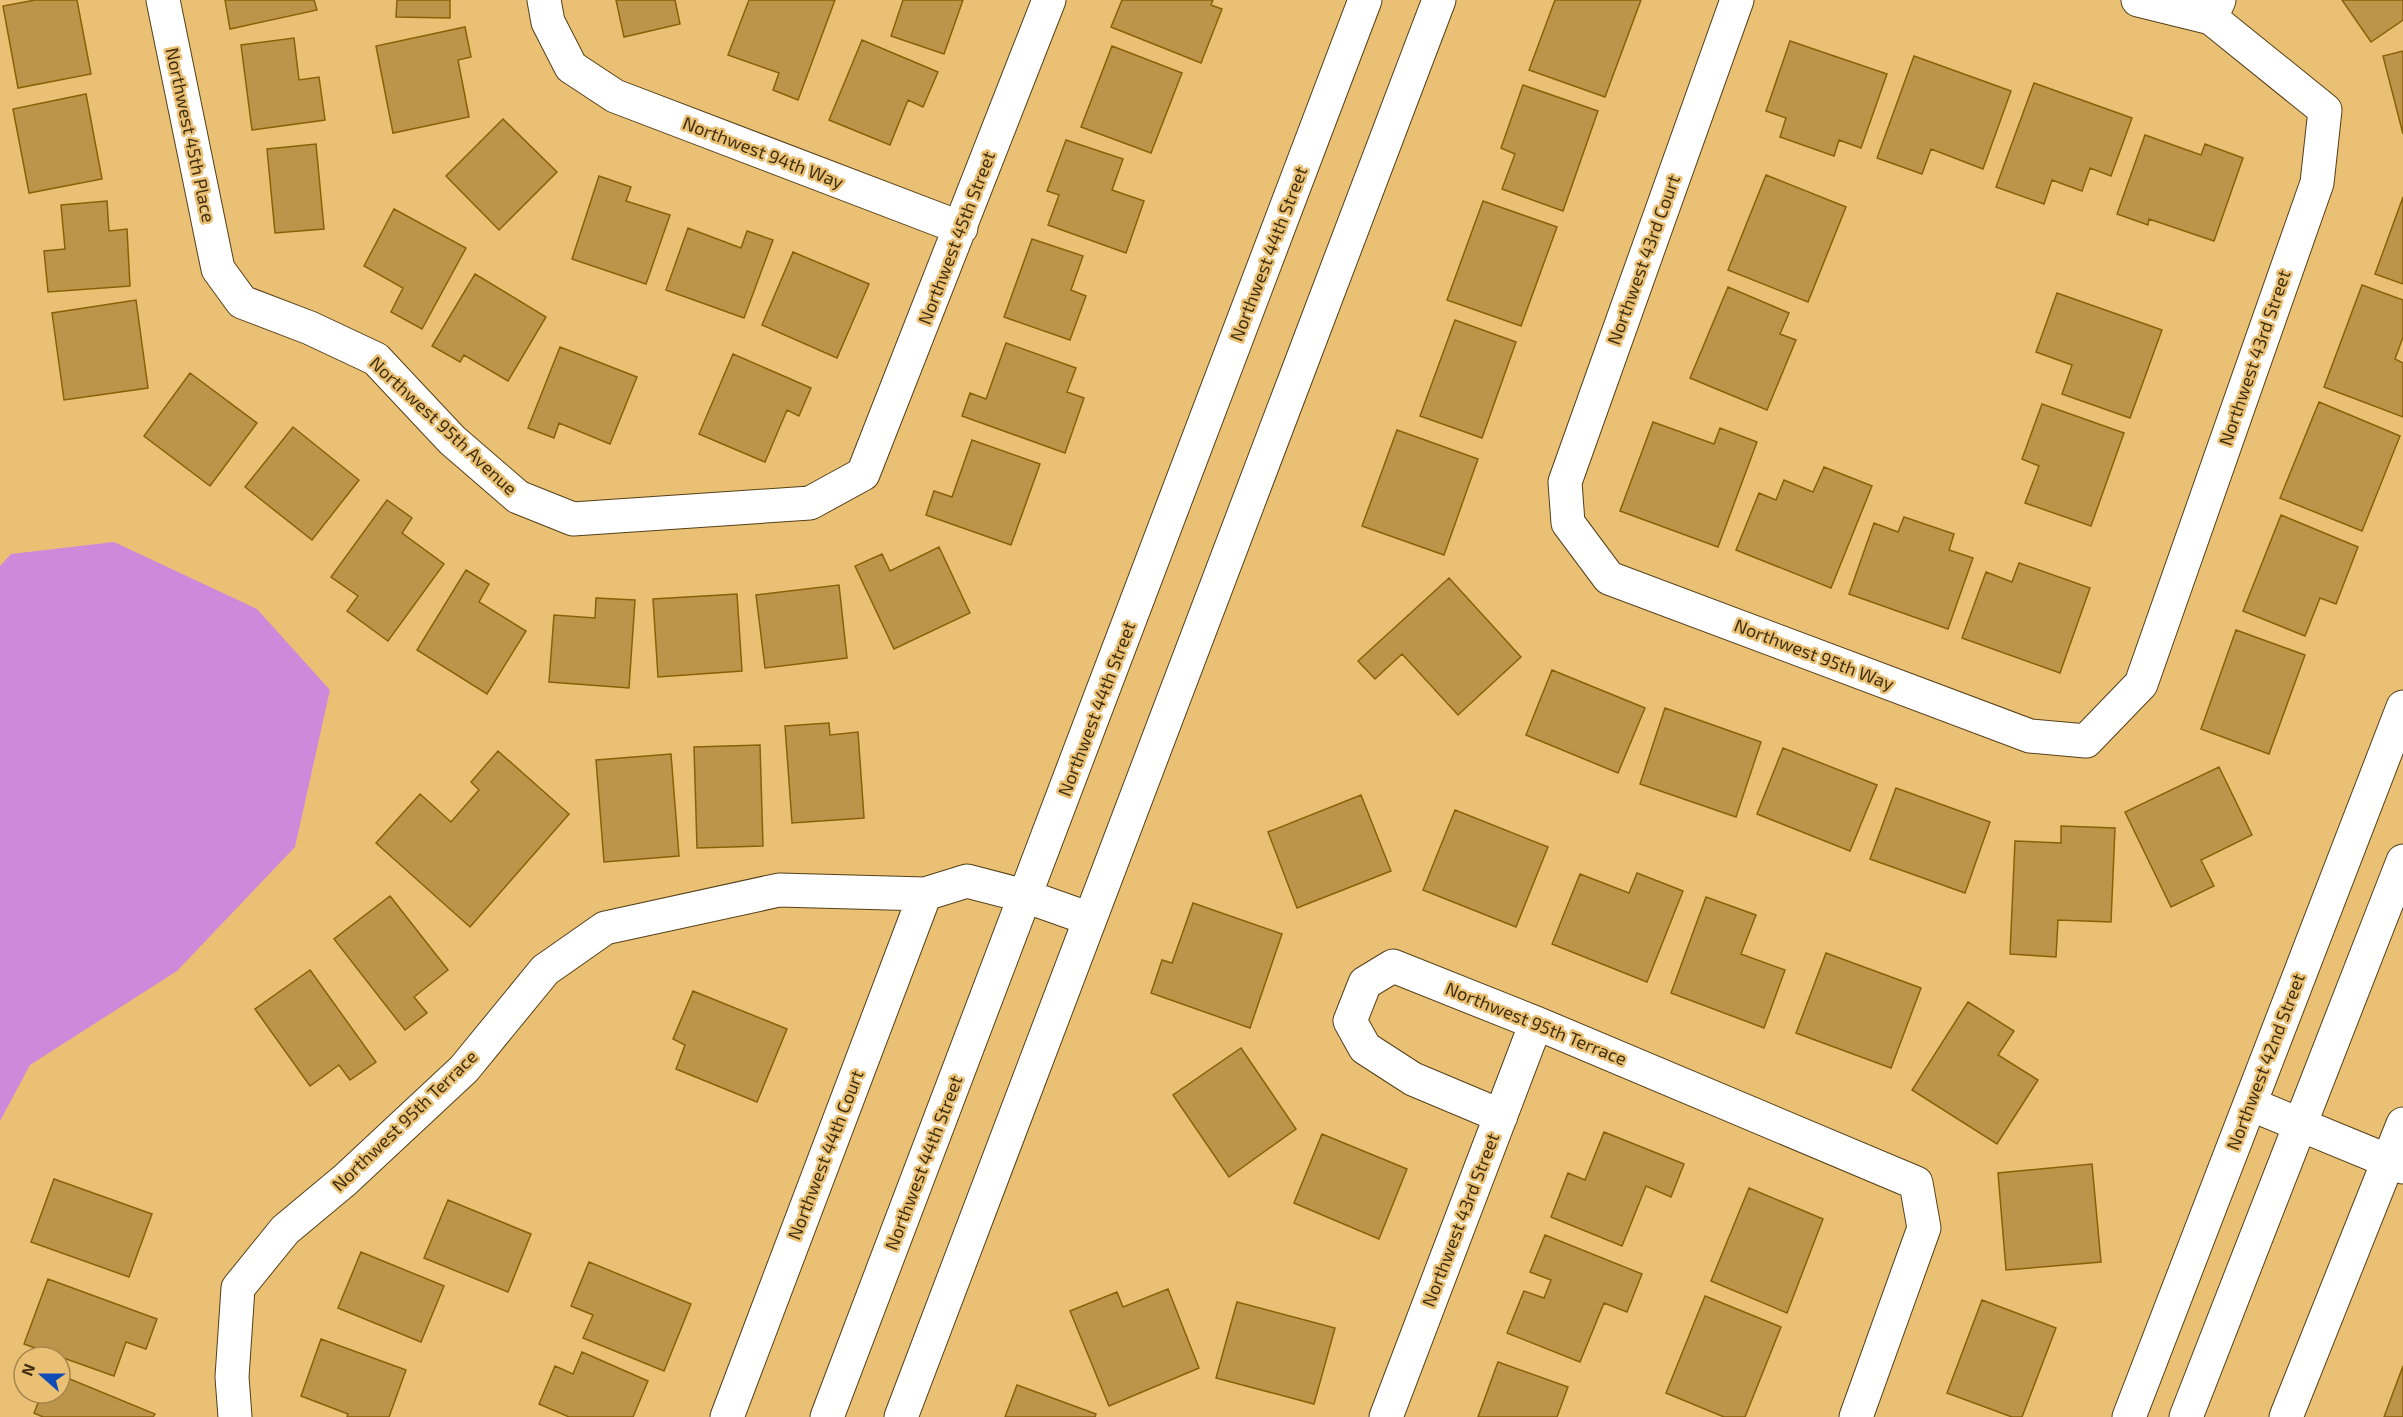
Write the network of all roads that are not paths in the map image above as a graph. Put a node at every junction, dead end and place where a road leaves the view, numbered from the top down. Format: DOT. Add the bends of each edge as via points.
graph roads {
  1 [pos="163,0"];
  2 [pos="544,0"];
  3 [pos="1049,0"];
  4 [pos="1365,0"];
  5 [pos="1439,0"];
  6 [pos="1737,0"];
  7 [pos="2138,0"];
  8 [pos="2215,9"];
  9 [pos="961,228"];
  10 [pos="218,269"];
  11 [pos="863,474"];
  12 [pos="1568,523"];
  13 [pos="2403,707"];
  14 [pos="2086,741"];
  15 [pos="2403,861"];
  16 [pos="925,894"];
  17 [pos="1025,896"];
  18 [pos="1090,919"];
  19 [pos="1536,1023"];
  20 [pos="2250,1104"];
  21 [pos="1501,1116"];
  22 [pos="2403,1124"];
  23 [pos="2300,1125"];
  24 [pos="2396,1163"];
  25 [pos="235,1417"];
  26 [pos="727,1417"];
  27 [pos="827,1417"];
  28 [pos="901,1417"];
  29 [pos="1386,1417"];
  30 [pos="1856,1417"];
  31 [pos="2129,1417"];
  32 [pos="2186,1417"];
  33 [pos="2286,1417"];
  1 -- 10 [label="street, Northwest 45th Place"];
  2 -- 9 [label="street, Northwest 94th Way" via="548,22 571,67 615,96"];
  3 -- 9 [label="street, Northwest 45th Street"];
  4 -- 17 [label="street, Northwest 44th Street"];
  5 -- 18 [label="street"];
  6 -- 12 [label="street, Northwest 43rd Court" via="1565,482"];
  7 -- 8 [label="street"];
  8 -- 14 [label="street, Northwest 43rd Street" via="2325,110 2317,183 2141,684"];
  9 -- 11 [label="street, Northwest 45th Street"];
  10 -- 11 [label="street, Northwest 95th Avenue" via="242,302 376,359 452,440 518,497 573,519 810,503"];
  12 -- 14 [label="street, Northwest 95th Way" via="1609,578 2030,736"];
  13 -- 20 [label="street, Northwest 42nd Street"];
  15 -- 23 [label="street"];
  16 -- 17 [label="street, Northwest 95th Terrace" via="967,881"];
  16 -- 25 [label="street, Northwest 95th Terrace" via="779,890 605,928 545,970 464,1069 285,1230 238,1288 232,1377"];
  16 -- 26 [label="street, Northwest 44th Court"];
  17 -- 18 [label="street, Northwest 95th Terrace"];
  17 -- 27 [label="street, Northwest 44th Street"];
  18 -- 28 [label="street"];
  19 -- 21 [label="street, Northwest 43rd Street"];
  19 -- 21 [label="street, Northwest 95th Terrace" via="1393,966 1365,983 1350,1022 1365,1048 1413,1079"];
  19 -- 30 [label="street, Northwest 95th Terrace" via="1916,1183 1924,1228"];
  20 -- 23 [label="street"];
  20 -- 31 [label="street, Northwest 42nd Street"];
  21 -- 29 [label="street, Northwest 43rd Street"];
  22 -- 24 [label="street"];
  23 -- 24 [label="street"];
  23 -- 32 [label="street"];
  24 -- 33 [label="street"];
}
